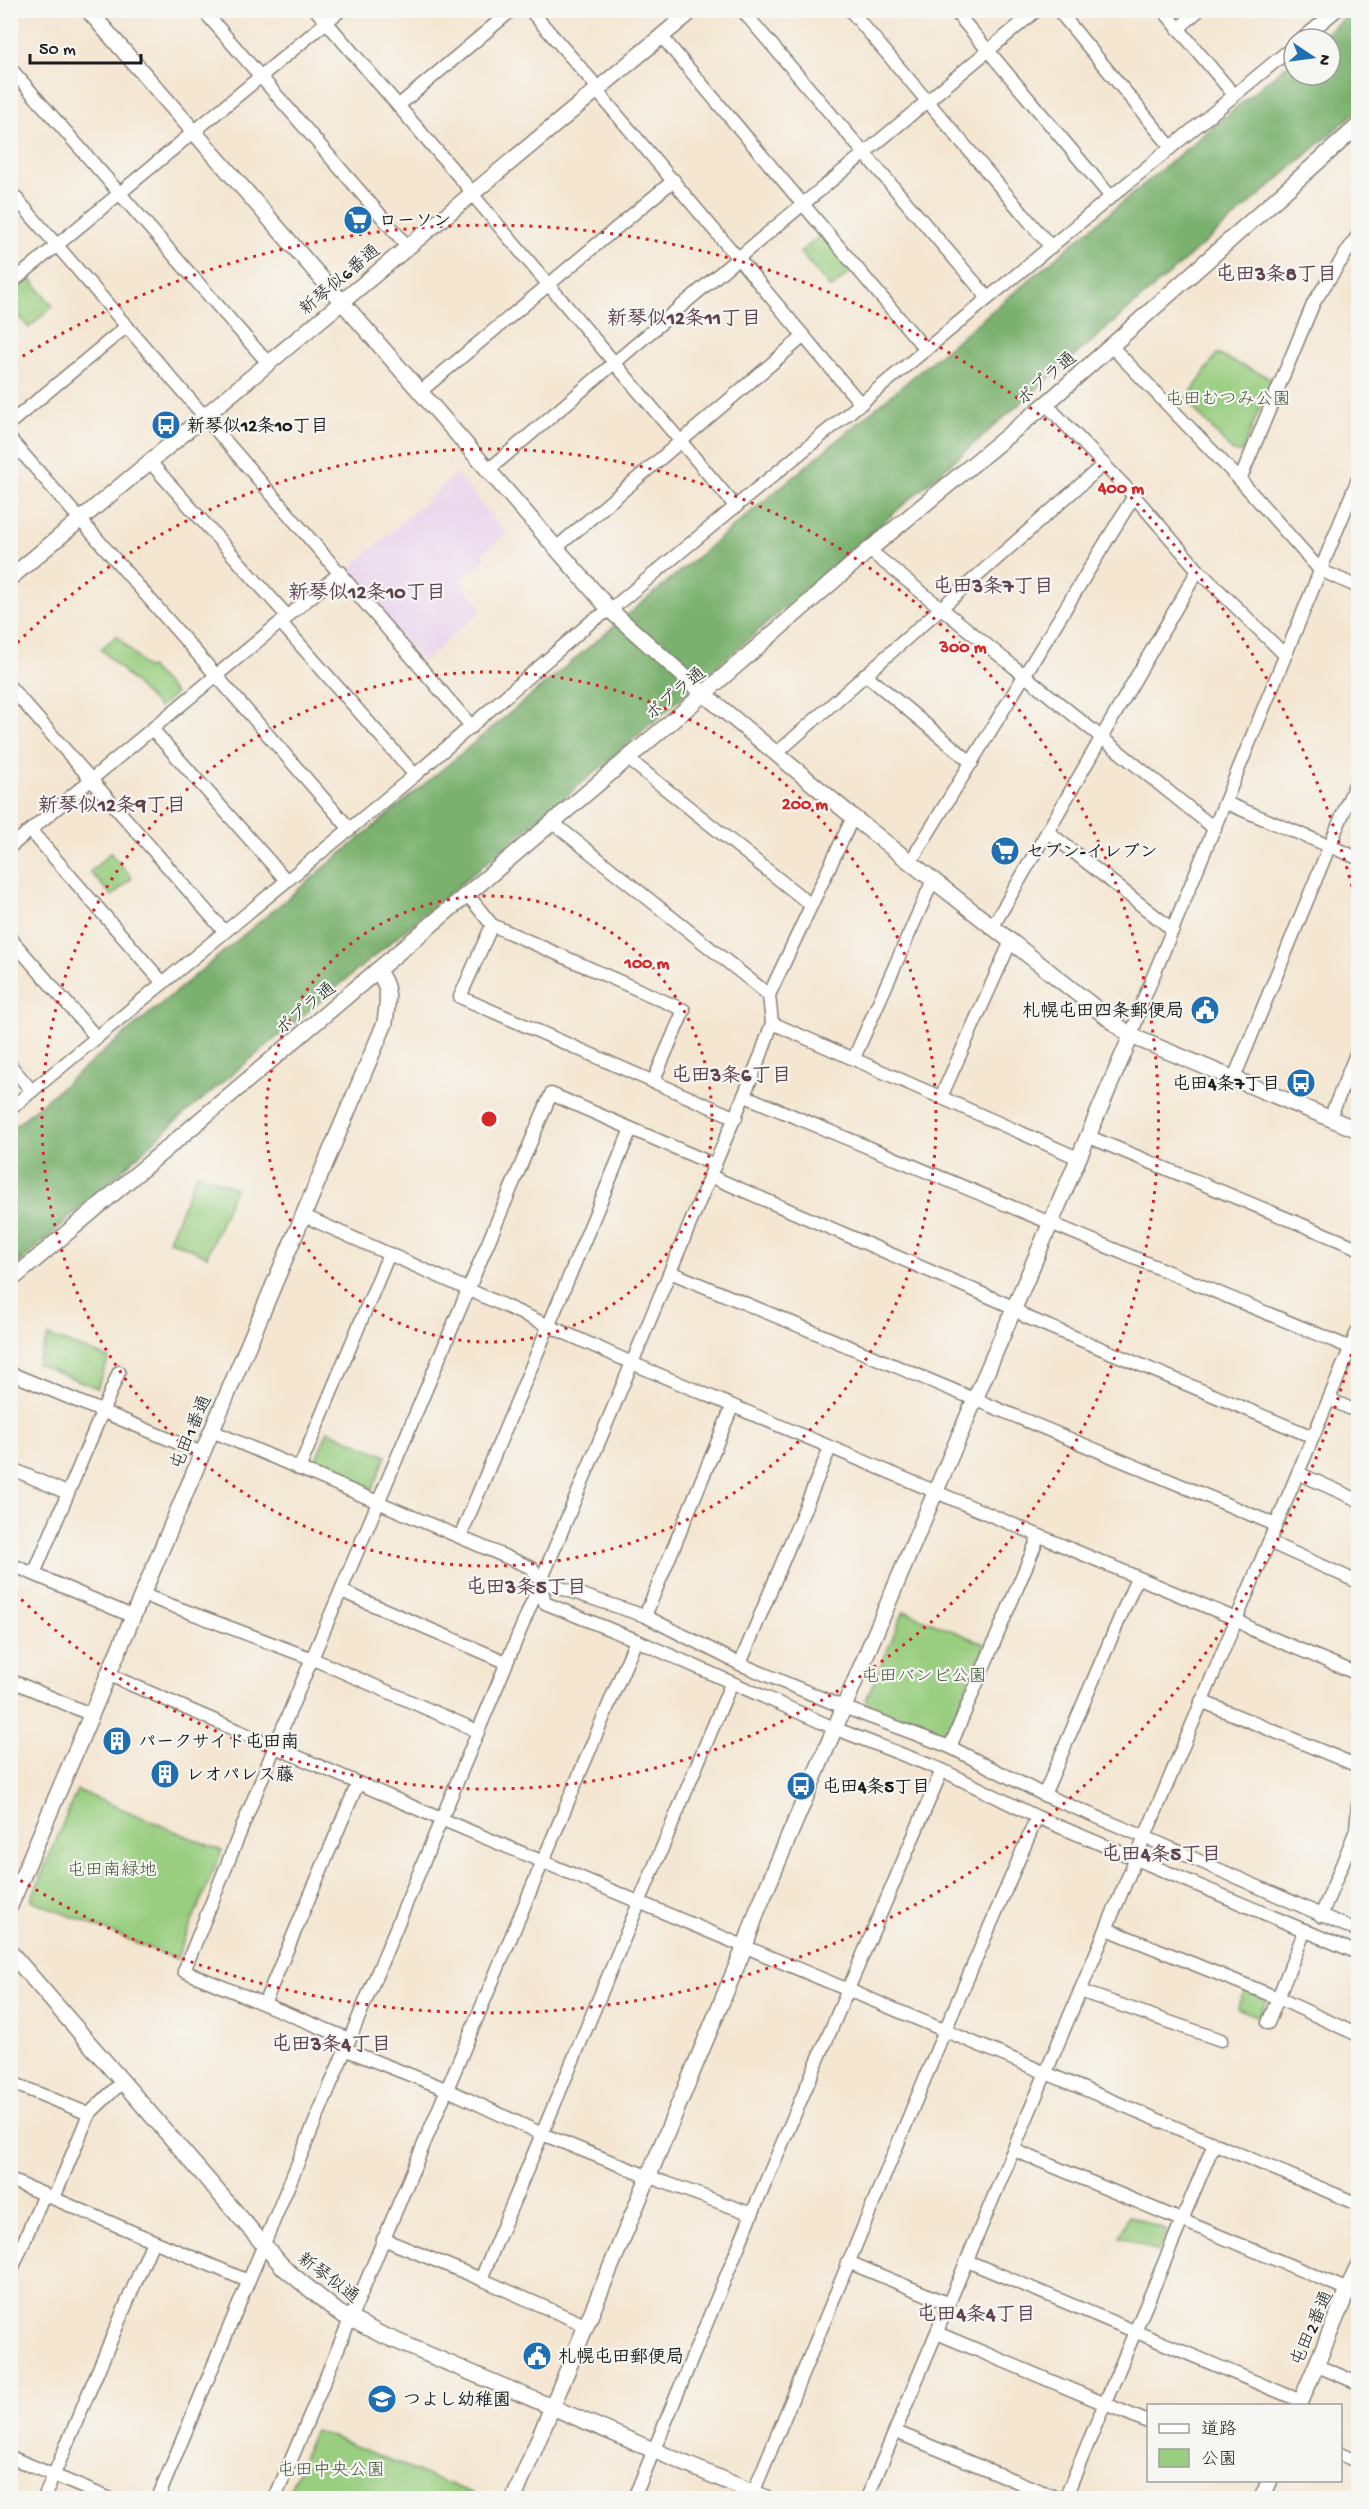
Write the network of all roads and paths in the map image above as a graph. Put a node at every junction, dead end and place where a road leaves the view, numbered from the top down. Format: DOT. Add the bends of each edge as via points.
graph roads {
  1 [pos="88,10"];
  2 [pos="203,10"];
  3 [pos="316,10"];
  4 [pos="341,10"];
  5 [pos="512,10"];
  6 [pos="530,10"];
  7 [pos="693,10"];
  8 [pos="742,10"];
  9 [pos="850,10"];
  10 [pos="954,10"];
  11 [pos="1037,10"];
  12 [pos="1058,10"];
  13 [pos="1163,10"];
  14 [pos="1199,10"];
  15 [pos="1337,10"];
  16 [pos="326,23"];
  17 [pos="1316,27"];
  18 [pos="1178,29"];
  19 [pos="662,37"];
  20 [pos="987,51"];
  21 [pos="1282,56"];
  22 [pos="10,68"];
  23 [pos="261,77"];
  24 [pos="598,90"];
  25 [pos="1234,95"];
  26 [pos="927,101"];
  27 [pos="398,106"];
  28 [pos="194,132"];
  29 [pos="1355,134"];
  30 [pos="1171,147"];
  31 [pos="866,153"];
  32 [pos="674,180"];
  33 [pos="10,191"];
  34 [pos="119,194"];
  35 [pos="472,194"];
  36 [pos="1111,197"];
  37 [pos="804,205"];
  38 [pos="1359,236"];
  39 [pos="57,245"];
  40 [pos="408,247"];
  41 [pos="1051,247"];
  42 [pos="738,258"];
  43 [pos="10,284"];
  44 [pos="548,284"];
  45 [pos="988,298"];
  46 [pos="341,302"];
  47 [pos="127,326"];
  48 [pos="804,336"];
  49 [pos="1112,347"];
  50 [pos="926,350"];
  51 [pos="268,363"];
  52 [pos="615,364"];
  53 [pos="421,391"];
  54 [pos="861,404"];
  55 [pos="1046,404"];
  56 [pos="205,416"];
  57 [pos="10,423"];
  58 [pos="10,439"];
  59 [pos="680,442"];
  60 [pos="150,462"];
  61 [pos="1104,464"];
  62 [pos="487,471"];
  63 [pos="1359,479"];
  64 [pos="1240,480"];
  65 [pos="1134,496"];
  66 [pos="736,507"];
  67 [pos="80,520"];
  68 [pos="556,548"];
  69 [pos="869,550"];
  70 [pos="1198,570"];
  71 [pos="1320,570"];
  72 [pos="341,572"];
  73 [pos="10,578"];
  74 [pos="1359,587"];
  75 [pos="940,608"];
  76 [pos="610,610"];
  77 [pos="284,620"];
  78 [pos="1285,655"];
  79 [pos="865,674"];
  80 [pos="1023,674"];
  81 [pos="216,676"];
  82 [pos="10,687"];
  83 [pos="704,693"];
  84 [pos="472,726"];
  85 [pos="153,730"];
  86 [pos="1101,739"];
  87 [pos="777,753"];
  88 [pos="627,758"];
  89 [pos="972,763"];
  90 [pos="415,775"];
  91 [pos="1359,777"];
  92 [pos="91,780"];
  93 [pos="1226,803"];
  94 [pos="853,817"];
  95 [pos="552,822"];
  96 [pos="350,829"];
  97 [pos="1215,829"];
  98 [pos="31,831"];
  99 [pos="1047,831"];
  100 [pos="1330,846"];
  101 [pos="10,848"];
  102 [pos="1359,858"];
  103 [pos="911,861"];
  104 [pos="286,880"];
  105 [pos="933,880"];
  106 [pos="467,894"];
  107 [pos="811,905"];
  108 [pos="492,925"];
  109 [pos="993,926"];
  110 [pos="1173,930"];
  111 [pos="224,932"];
  112 [pos="10,938"];
  113 [pos="1011,941"];
  114 [pos="378,972"];
  115 [pos="163,982"];
  116 [pos="769,995"];
  117 [pos="772,1023"];
  118 [pos="1131,1036"];
  119 [pos="97,1038"];
  120 [pos="1359,1048"];
  121 [pos="854,1058"];
  122 [pos="10,1065"];
  123 [pos="1234,1078"];
  124 [pos="653,1082"];
  125 [pos="32,1091"];
  126 [pos="746,1096"];
  127 [pos="942,1097"];
  128 [pos="10,1109"];
  129 [pos="736,1118"];
  130 [pos="1330,1118"];
  131 [pos="631,1129"];
  132 [pos="1359,1130"];
  133 [pos="1087,1136"];
  134 [pos="1078,1158"];
  135 [pos="712,1170"];
  136 [pos="302,1215"];
  137 [pos="1049,1224"];
  138 [pos="1359,1248"];
  139 [pos="389,1254"];
  140 [pos="670,1272"];
  141 [pos="10,1281"];
  142 [pos="468,1290"];
  143 [pos="1013,1307"];
  144 [pos="548,1327"];
  145 [pos="1359,1330"];
  146 [pos="1351,1348"];
  147 [pos="632,1364"];
  148 [pos="119,1372"];
  149 [pos="10,1373"];
  150 [pos="1329,1399"];
  151 [pos="976,1400"];
  152 [pos="732,1407"];
  153 [pos="1359,1412"];
  154 [pos="101,1413"];
  155 [pos="212,1431"];
  156 [pos="1313,1437"];
  157 [pos="830,1448"];
  158 [pos="202,1453"];
  159 [pos="10,1468"];
  160 [pos="299,1469"];
  161 [pos="1298,1473"];
  162 [pos="937,1492"];
  163 [pos="67,1493"];
  164 [pos="1359,1500"];
  165 [pos="379,1502"];
  166 [pos="1276,1525"];
  167 [pos="1040,1536"];
  168 [pos="460,1537"];
  169 [pos="1269,1542"];
  170 [pos="10,1564"];
  171 [pos="34,1574"];
  172 [pos="1137,1578"];
  173 [pos="540,1581"];
  174 [pos="1359,1581"];
  175 [pos="341,1592"];
  176 [pos="141,1594"];
  177 [pos="132,1616"];
  178 [pos="645,1616"];
  179 [pos="1236,1619"];
  180 [pos="636,1640"];
  181 [pos="313,1659"];
  182 [pos="506,1662"];
  183 [pos="740,1664"];
  184 [pos="107,1674"];
  185 [pos="1359,1674"];
  186 [pos="10,1680"];
  187 [pos="731,1684"];
  188 [pos="1201,1701"];
  189 [pos="843,1707"];
  190 [pos="92,1715"];
  191 [pos="834,1728"];
  192 [pos="478,1731"];
  193 [pos="275,1746"];
  194 [pos="950,1747"];
  195 [pos="1359,1766"];
  196 [pos="942,1770"];
  197 [pos="358,1783"];
  198 [pos="1044,1795"];
  199 [pos="1359,1805"];
  200 [pos="1037,1817"];
  201 [pos="441,1819"];
  202 [pos="1145,1837"];
  203 [pos="1136,1858"];
  204 [pos="541,1861"];
  205 [pos="639,1902"];
  206 [pos="10,1906"];
  207 [pos="1321,1916"];
  208 [pos="1107,1929"];
  209 [pos="1305,1930"];
  210 [pos="1359,1931"];
  211 [pos="745,1946"];
  212 [pos="10,1952"];
  213 [pos="1359,1953"];
  214 [pos="848,1990"];
  215 [pos="1080,1991"];
  216 [pos="1278,1998"];
  217 [pos="264,2004"];
  218 [pos="1268,2023"];
  219 [pos="945,2030"];
  220 [pos="1359,2035"];
  221 [pos="1221,2040"];
  222 [pos="347,2044"];
  223 [pos="1046,2073"];
  224 [pos="123,2081"];
  225 [pos="10,2082"];
  226 [pos="446,2089"];
  227 [pos="89,2114"];
  228 [pos="542,2134"];
  229 [pos="1214,2144"];
  230 [pos="1014,2150"];
  231 [pos="647,2176"];
  232 [pos="10,2180"];
  233 [pos="49,2196"];
  234 [pos="1359,2204"];
  235 [pos="752,2214"];
  236 [pos="1182,2221"];
  237 [pos="383,2239"];
  238 [pos="153,2241"];
  239 [pos="264,2245"];
  240 [pos="967,2261"];
  241 [pos="848,2262"];
  242 [pos="1359,2266"];
  243 [pos="10,2274"];
  244 [pos="481,2279"];
  245 [pos="248,2281"];
  246 [pos="1354,2292"];
  247 [pos="949,2304"];
  248 [pos="349,2318"];
  249 [pos="585,2325"];
  250 [pos="1136,2330"];
  251 [pos="937,2333"];
  252 [pos="1315,2365"];
  253 [pos="1359,2383"];
  254 [pos="1300,2403"];
  255 [pos="1104,2404"];
  256 [pos="552,2408"];
  257 [pos="1147,2421"];
  258 [pos="896,2432"];
  259 [pos="654,2451"];
  260 [pos="1342,2454"];
  261 [pos="10,2457"];
  262 [pos="1359,2462"];
  263 [pos="54,2475"];
  264 [pos="1270,2482"];
  265 [pos="757,2497"];
  266 [pos="44,2499"];
  267 [pos="108,2499"];
  268 [pos="158,2499"];
  269 [pos="275,2499"];
  270 [pos="514,2499"];
  271 [pos="634,2499"];
  272 [pos="867,2499"];
  273 [pos="1057,2499"];
  274 [pos="1065,2499"];
  275 [pos="1262,2499"];
  1 -- 28 [label="street"];
  2 -- 23 [label="street"];
  3 -- 16 [label="street"];
  4 -- 16 [label="street"];
  5 -- 27 [label="street"];
  6 -- 24 [label="street"];
  7 -- 19 [label="street, 新琴似6番通"];
  8 -- 31 [label="street"];
  9 -- 26 [label="street"];
  10 -- 20 [label="street"];
  11 -- 20 [label="street"];
  12 -- 30 [label="street"];
  13 -- 18 [label="street"];
  14 -- 18 [label="street"];
  15 -- 17 [label="street"];
  16 -- 23 [label="street"];
  16 -- 27 [label="street"];
  18 -- 25 [label="street"];
  19 -- 24 [label="street, 新琴似6番通"];
  19 -- 37 [label="street"];
  20 -- 26 [label="street"];
  20 -- 36 [label="street"];
  21 -- 25 [label="street"];
  22 -- 34 [label="street"];
  23 -- 28 [label="street"];
  23 -- 40 [label="street"];
  24 -- 32 [label="street"];
  24 -- 35 [label="street, 新琴似6番通"];
  25 -- 30 [label="street"];
  26 -- 31 [label="street"];
  26 -- 41 [label="street"];
  27 -- 35 [label="street"];
  28 -- 34 [label="street"];
  28 -- 46 [label="street"];
  29 -- 49 [label="street, ポプラ通"];
  30 -- 36 [label="street"];
  31 -- 37 [label="street"];
  31 -- 45 [label="street"];
  32 -- 42 [label="street"];
  32 -- 44 [label="street"];
  33 -- 39 [label="street"];
  34 -- 39 [label="street"];
  34 -- 51 [label="street"];
  35 -- 40 [label="street, 新琴似6番通"];
  35 -- 44 [label="street"];
  36 -- 41 [label="street"];
  37 -- 42 [label="street"];
  37 -- 50 [label="street"];
  38 -- 64 [label="street" via="1314,302"];
  39 -- 43 [label="street"];
  39 -- 47 [label="street"];
  40 -- 46 [label="street, 新琴似6番通"];
  41 -- 45 [label="street"];
  42 -- 48 [label="street"];
  42 -- 52 [label="street"];
  44 -- 52 [label="street"];
  44 -- 53 [label="street"];
  45 -- 50 [label="street"];
  46 -- 51 [label="street, 新琴似6番通"];
  46 -- 53 [label="street"];
  47 -- 56 [label="street"];
  47 -- 57 [label="street"];
  48 -- 54 [label="street"];
  48 -- 59 [label="street"];
  49 -- 55 [label="street, ポプラ通"];
  49 -- 64 [label="street"];
  50 -- 54 [label="street"];
  51 -- 56 [label="street, 新琴似6番通"];
  52 -- 59 [label="street"];
  52 -- 62 [label="street"];
  53 -- 62 [label="street"];
  54 -- 66 [label="street"];
  55 -- 61 [label="street"];
  55 -- 69 [label="street, ポプラ通"];
  56 -- 60 [label="street, 新琴似6番通"];
  56 -- 72 [label="street"];
  58 -- 67 [label="street"];
  59 -- 66 [label="street"];
  59 -- 68 [label="street"];
  60 -- 67 [label="street, 新琴似6番通"];
  60 -- 77 [label="street"];
  61 -- 65 [label="street"];
  61 -- 75 [label="street"];
  62 -- 68 [label="street"];
  63 -- 71 [label="street"];
  64 -- 71 [label="street"];
  65 -- 70 [label="street"];
  65 -- 80 [label="street"];
  66 -- 76 [label="street"];
  67 -- 73 [label="street, 新琴似6番通"];
  67 -- 81 [label="street"];
  68 -- 76 [label="street"];
  69 -- 75 [label="street"];
  69 -- 83 [label="street, ポプラ通"];
  70 -- 78 [label="street"];
  70 -- 86 [label="street"];
  71 -- 74 [label="street"];
  71 -- 78 [label="street"];
  72 -- 77 [label="street"];
  72 -- 84 [label="street"];
  75 -- 79 [label="street"];
  75 -- 80 [label="street"];
  76 -- 83 [label="street"];
  76 -- 84 [label="street" via="592,621"];
  77 -- 81 [label="street"];
  77 -- 90 [label="street"];
  78 -- 93 [label="street"];
  79 -- 87 [label="street"];
  79 -- 89 [label="street"];
  80 -- 86 [label="street"];
  80 -- 89 [label="street"];
  81 -- 85 [label="street"];
  81 -- 96 [label="street"];
  82 -- 92 [label="street"];
  83 -- 87 [label="street"];
  83 -- 88 [label="street, ポプラ通"];
  84 -- 90 [label="street"];
  85 -- 92 [label="street"];
  85 -- 104 [label="street"];
  86 -- 97 [label="street"];
  86 -- 99 [label="street"];
  87 -- 94 [label="street"];
  88 -- 95 [label="street, ポプラ通"];
  88 -- 107 [label="street"];
  89 -- 103 [label="street"];
  90 -- 96 [label="street"];
  91 -- 100 [label="street"];
  92 -- 98 [label="street"];
  92 -- 111 [label="street"];
  93 -- 97 [label="street"];
  93 -- 100 [label="street"];
  94 -- 103 [label="street"];
  94 -- 107 [label="street"];
  95 -- 106 [label="street, ポプラ通"];
  95 -- 116 [label="street"];
  96 -- 104 [label="street"];
  97 -- 110 [label="street"];
  98 -- 101 [label="street"];
  98 -- 115 [label="street"];
  99 -- 109 [label="street"];
  99 -- 110 [label="street"];
  100 -- 102 [label="street"];
  100 -- 123 [label="street"];
  103 -- 105 [label="street"];
  104 -- 111 [label="street"];
  105 -- 109 [label="street"];
  105 -- 121 [label="street"];
  106 -- 108 [label="street"];
  106 -- 114 [label="street, ポプラ通"];
  107 -- 116 [label="street"];
  108 -- 124 [label="street" via="684,1010"];
  108 -- 124 [label="street" via="460,997"];
  109 -- 113 [label="street"];
  110 -- 118 [label="street"];
  111 -- 115 [label="street"];
  112 -- 119 [label="street"];
  113 -- 118 [label="street"];
  113 -- 127 [label="street"];
  114 -- 136 [label="street, 屯田1番通" via="386,983 385,1023"];
  114 -- 141 [label="street, ポプラ通"];
  115 -- 119 [label="street"];
  116 -- 117 [label="street"];
  117 -- 121 [label="street"];
  117 -- 126 [label="street"];
  118 -- 123 [label="street"];
  118 -- 133 [label="street"];
  119 -- 125 [label="street"];
  120 -- 130 [label="street"];
  121 -- 127 [label="street"];
  122 -- 125 [label="street"];
  123 -- 130 [label="street"];
  124 -- 129 [label="street"];
  125 -- 128 [label="street"];
  126 -- 129 [label="street"];
  126 -- 137 [label="street"];
  127 -- 134 [label="street"];
  129 -- 135 [label="street"];
  130 -- 132 [label="street"];
  131 -- 135 [label="street"];
  131 -- 142 [label="street" via="551,1094"];
  131 -- 144 [label="street"];
  133 -- 134 [label="street"];
  133 -- 138 [label="street"];
  134 -- 137 [label="street"];
  135 -- 140 [label="street"];
  135 -- 143 [label="street"];
  136 -- 139 [label="street"];
  136 -- 155 [label="street, 屯田1番通"];
  137 -- 143 [label="street"];
  137 -- 146 [label="street"];
  139 -- 142 [label="street"];
  139 -- 160 [label="street"];
  140 -- 147 [label="street"];
  140 -- 151 [label="street"];
  142 -- 144 [label="street"];
  142 -- 165 [label="street"];
  143 -- 151 [label="street"];
  143 -- 156 [label="street" via="1026,1317"];
  144 -- 147 [label="street"];
  144 -- 168 [label="street"];
  145 -- 146 [label="street"];
  146 -- 150 [label="street"];
  147 -- 152 [label="street"];
  147 -- 173 [label="street"];
  148 -- 154 [label="street"];
  149 -- 154 [label="street"];
  150 -- 153 [label="street"];
  150 -- 156 [label="street"];
  151 -- 162 [label="street"];
  151 -- 166 [label="street"];
  152 -- 157 [label="street"];
  152 -- 178 [label="street"];
  154 -- 158 [label="street"];
  154 -- 163 [label="street"];
  155 -- 158 [label="street, 屯田1番通"];
  155 -- 160 [label="street"];
  156 -- 161 [label="street"];
  157 -- 162 [label="street"];
  157 -- 183 [label="street"];
  158 -- 176 [label="street, 屯田1番通"];
  159 -- 163 [label="street"];
  160 -- 165 [label="street"];
  161 -- 164 [label="street"];
  161 -- 166 [label="street"];
  162 -- 167 [label="street"];
  162 -- 189 [label="street"];
  163 -- 171 [label="street"];
  165 -- 168 [label="street"];
  165 -- 175 [label="street"];
  166 -- 169 [label="street"];
  167 -- 172 [label="street"];
  167 -- 194 [label="street"];
  168 -- 173 [label="street" via="532,1568"];
  169 -- 174 [label="street"];
  169 -- 179 [label="street"];
  170 -- 171 [label="street"];
  171 -- 177 [label="street"];
  172 -- 179 [label="street"];
  172 -- 198 [label="street"];
  173 -- 178 [label="street"];
  173 -- 180 [label="street" via="545,1604"];
  173 -- 182 [label="street"];
  175 -- 181 [label="street"];
  175 -- 182 [label="street"];
  176 -- 177 [label="street, 屯田1番通"];
  176 -- 181 [label="street"];
  177 -- 184 [label="street, 屯田1番通"];
  178 -- 183 [label="street"];
  179 -- 185 [label="street" via="1253,1630"];
  179 -- 188 [label="street"];
  180 -- 187 [label="street"];
  180 -- 204 [label="street"];
  181 -- 192 [label="street"];
  181 -- 193 [label="street"];
  182 -- 192 [label="street"];
  183 -- 189 [label="street"];
  184 -- 190 [label="street, 屯田1番通"];
  184 -- 193 [label="street"];
  186 -- 190 [label="street"];
  187 -- 191 [label="street"];
  187 -- 205 [label="street"];
  188 -- 195 [label="street"];
  188 -- 202 [label="street"];
  189 -- 191 [label="street"];
  189 -- 194 [label="street"];
  190 -- 206 [label="street, 屯田1番通"];
  191 -- 196 [label="street"];
  191 -- 211 [label="street"];
  192 -- 201 [label="street"];
  193 -- 197 [label="street"];
  193 -- 217 [label="street" via="184,1971"];
  194 -- 198 [label="street"];
  196 -- 200 [label="street"];
  196 -- 214 [label="street"];
  197 -- 201 [label="street"];
  197 -- 217 [label="street"];
  198 -- 202 [label="street"];
  199 -- 207 [label="street" via="1356,1830"];
  200 -- 203 [label="street"];
  200 -- 219 [label="street"];
  201 -- 204 [label="street"];
  201 -- 222 [label="street"];
  202 -- 203 [label="street"];
  202 -- 207 [label="street"];
  203 -- 208 [label="street"];
  203 -- 209 [label="street"];
  204 -- 205 [label="street"];
  204 -- 226 [label="street"];
  205 -- 211 [label="street"];
  205 -- 228 [label="street"];
  207 -- 210 [label="street"];
  208 -- 215 [label="street"];
  208 -- 216 [label="street"];
  209 -- 213 [label="street"];
  209 -- 216 [label="street"];
  211 -- 214 [label="street"];
  211 -- 231 [label="street"];
  212 -- 224 [label="street, 新琴似通"];
  214 -- 219 [label="street"];
  214 -- 235 [label="street"];
  215 -- 221 [label="street"];
  215 -- 223 [label="street"];
  216 -- 218 [label="street"];
  216 -- 220 [label="street"];
  217 -- 222 [label="street"];
  219 -- 223 [label="street"];
  219 -- 241 [label="street"];
  222 -- 226 [label="street"];
  222 -- 239 [label="street"];
  223 -- 229 [label="street"];
  223 -- 230 [label="street"];
  224 -- 227 [label="street"];
  224 -- 239 [label="street, 新琴似通"];
  225 -- 227 [label="street"];
  226 -- 228 [label="street"];
  226 -- 237 [label="street"];
  227 -- 233 [label="street"];
  228 -- 231 [label="street"];
  228 -- 244 [label="street"];
  229 -- 234 [label="street"];
  229 -- 236 [label="street"];
  230 -- 236 [label="street"];
  230 -- 240 [label="street"];
  231 -- 235 [label="street"];
  231 -- 249 [label="street"];
  232 -- 233 [label="street"];
  233 -- 238 [label="street"];
  233 -- 243 [label="street"];
  235 -- 259 [label="street"];
  236 -- 246 [label="street"];
  236 -- 250 [label="street"];
  237 -- 244 [label="street"];
  237 -- 248 [label="street"];
  238 -- 245 [label="street"];
  238 -- 263 [label="street"];
  239 -- 245 [label="street"];
  239 -- 248 [label="street, 新琴似通" via="285,2268"];
  240 -- 247 [label="street"];
  240 -- 250 [label="street"];
  241 -- 247 [label="street"];
  241 -- 265 [label="street"];
  242 -- 246 [label="street, 屯田2番通"];
  244 -- 249 [label="street"];
  245 -- 268 [label="street"];
  246 -- 252 [label="street, 屯田2番通"];
  247 -- 251 [label="street"];
  248 -- 256 [label="street, 新琴似通"];
  248 -- 269 [label="street"];
  249 -- 256 [label="street"];
  250 -- 254 [label="street"];
  250 -- 255 [label="street"];
  251 -- 255 [label="street"];
  251 -- 258 [label="street"];
  252 -- 253 [label="street"];
  252 -- 254 [label="street, 屯田2番通"];
  255 -- 257 [label="street"];
  255 -- 274 [label="street"];
  256 -- 259 [label="street, 新琴似通"];
  256 -- 270 [label="street"];
  258 -- 272 [label="street"];
  258 -- 273 [label="street"];
  259 -- 265 [label="street, 新琴似通"];
  259 -- 271 [label="street"];
  260 -- 262 [label="street"];
  261 -- 263 [label="street"];
  263 -- 266 [label="street"];
  263 -- 267 [label="street"];
  264 -- 275 [label="street"];
}
